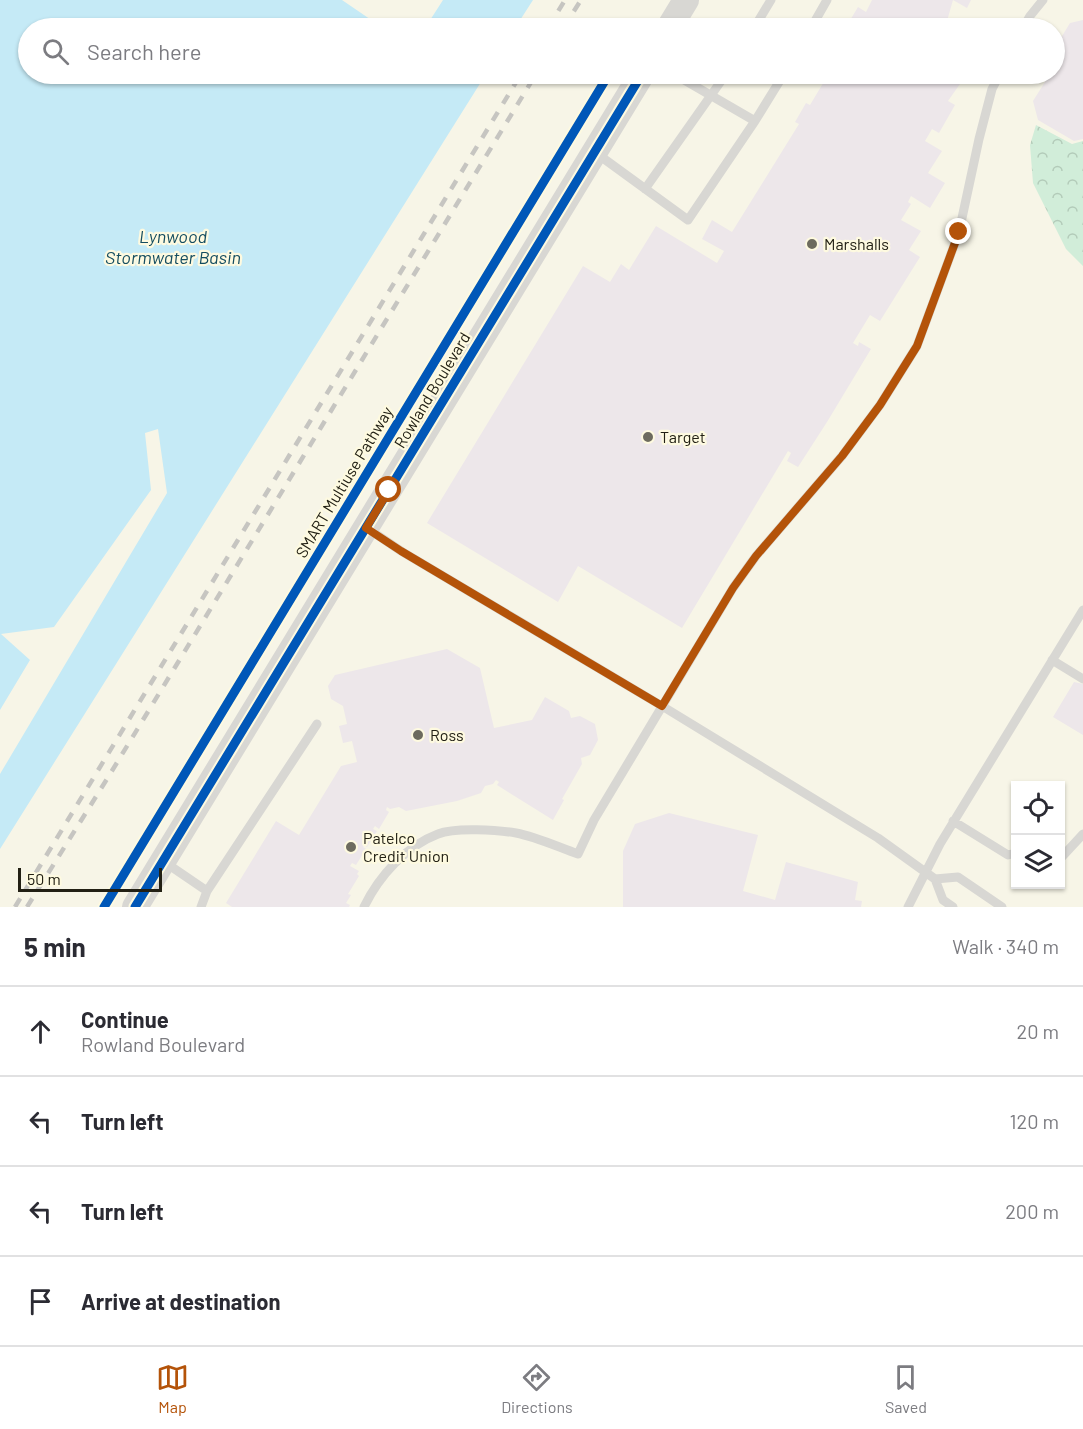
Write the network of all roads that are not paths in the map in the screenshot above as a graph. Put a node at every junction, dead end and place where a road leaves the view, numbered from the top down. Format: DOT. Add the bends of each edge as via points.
graph roads {
  1 [pos="687,0"];
  2 [pos="771,0"];
  3 [pos="827,0"];
  4 [pos="1042,0"];
  5 [pos="675,18"];
  6 [pos="760,18"];
  7 [pos="816,18"];
  8 [pos="1029,18"];
  9 [pos="636,84"];
  10 [pos="692,84"];
  11 [pos="720,84"];
  12 [pos="778,84"];
  13 [pos="995,84"];
  14 [pos="712,96"];
  15 [pos="755,121"];
  16 [pos="594,152"];
  17 [pos="645,189"];
  18 [pos="366,528"];
  19 [pos="1083,610"];
  20 [pos="1052,660"];
  21 [pos="1083,679"];
  22 [pos="662,706"];
  23 [pos="317,724"];
  24 [pos="953,821"];
  25 [pos="1083,834"];
  26 [pos="1011,854"];
  27 [pos="1065,854"];
  28 [pos="163,861"];
  29 [pos="925,872"];
  30 [pos="935,879"];
  31 [pos="207,891"];
  32 [pos="135,907"];
  33 [pos="201,907"];
  34 [pos="364,907"];
  35 [pos="908,907"];
  36 [pos="953,907"];
  37 [pos="1002,907"];
  1 -- 5 [label="street"];
  2 -- 6 [label="lane"];
  3 -- 7 [label="lane"];
  4 -- 8 [label="lane"];
  9 -- 16 [label="street, Rowland Boulevard"];
  10 -- 14 [label="lane"];
  11 -- 14 [label="lane"];
  12 -- 15 [label="lane"];
  13 -- 22 [label="lane" via="959,232 917,346 842,456 733,588"];
  14 -- 15 [label="lane"];
  14 -- 17 [label="lane"];
  15 -- 17 [label="lane" via="688,220"];
  16 -- 17 [label="lane"];
  16 -- 18 [label="street, Rowland Boulevard"];
  18 -- 22 [label="lane"];
  18 -- 28 [label="street, Rowland Boulevard"];
  19 -- 20 [label="lane"];
  20 -- 21 [label="lane"];
  20 -- 24 [label="lane"];
  22 -- 29 [label="lane" via="878,838"];
  22 -- 34 [label="lane" via="578,854 519,834 490,829 441,832 416,844 391,868"];
  23 -- 31 [label="lane"];
  24 -- 26 [label="lane"];
  24 -- 29 [label="lane"];
  25 -- 27 [label="lane"];
  28 -- 31 [label="lane"];
  28 -- 32 [label="street, Rowland Boulevard"];
  29 -- 30 [label="lane"];
  29 -- 35 [label="lane"];
  30 -- 36 [label="lane" via="943,900"];
  30 -- 37 [label="lane" via="958,877"];
  31 -- 33 [label="lane"];
}
